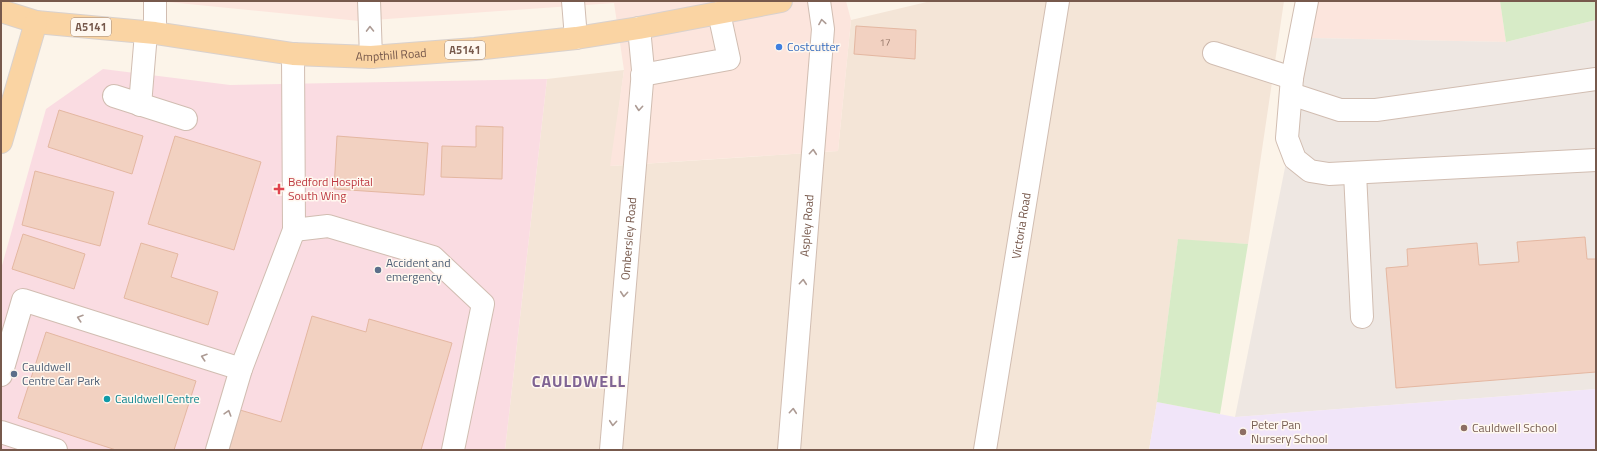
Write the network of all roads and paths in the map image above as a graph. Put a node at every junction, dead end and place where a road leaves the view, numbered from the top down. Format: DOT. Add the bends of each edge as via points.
graph roads {
  1 [pos="155,1"];
  2 [pos="369,1"];
  3 [pos="573,1"];
  4 [pos="781,1"];
  5 [pos="818,1"];
  6 [pos="1058,1"];
  7 [pos="1307,1"];
  8 [pos="1,10"];
  9 [pos="719,13"];
  10 [pos="36,22"];
  11 [pos="639,28"];
  12 [pos="150,33"];
  13 [pos="576,38"];
  14 [pos="1214,53"];
  15 [pos="293,54"];
  16 [pos="371,57"];
  17 [pos="642,75"];
  18 [pos="1596,79"];
  19 [pos="1291,86"];
  20 [pos="114,96"];
  21 [pos="140,105"];
  22 [pos="186,119"];
  23 [pos="1,142"];
  24 [pos="1596,160"];
  25 [pos="1355,173"];
  26 [pos="294,230"];
  27 [pos="1362,316"];
  28 [pos="241,369"];
  29 [pos="1,375"];
  30 [pos="1,432"];
  31 [pos="56,450"];
  32 [pos="217,450"];
  33 [pos="453,450"];
  34 [pos="611,450"];
  35 [pos="790,450"];
  36 [pos="985,450"];
  1 -- 12 [label="street"];
  16 -- 2 [label="street, one-way"];
  3 -- 13 [label="street"];
  4 -- 9 [label="main road, Ampthill Road / A5141"];
  35 -- 5 [label="street, Aspley Road, one-way" via="823,29"];
  6 -- 36 [label="street, Victoria Road"];
  7 -- 19 [label="street"];
  8 -- 10 [label="main road, Ampthill Road"];
  9 -- 11 [label="main road, Ampthill Road / A5141"];
  9 -- 17 [label="street" via="729,59"];
  10 -- 12 [label="main road, Ampthill Road / A5141"];
  10 -- 23 [label="main road"];
  11 -- 13 [label="main road, Ampthill Road / A5141"];
  11 -- 17 [label="street, Ombersley Road"];
  12 -- 15 [label="main road, Ampthill Road / A5141"];
  12 -- 21 [label="street"];
  13 -- 16 [label="main road, Ampthill Road / A5141"];
  14 -- 19 [label="street"];
  15 -- 16 [label="main road, Ampthill Road / A5141"];
  15 -- 26 [label="street"];
  17 -- 34 [label="street, Ombersley Road, one-way"];
  18 -- 19 [label="street" via="1376,110 1340,110"];
  19 -- 25 [label="street" via="1288,138 1295,159 1310,170 1329,174"];
  20 -- 21 [label="street"];
  21 -- 22 [label="street"];
  24 -- 25 [label="street"];
  25 -- 27 [label="street"];
  26 -- 28 [label="street"];
  26 -- 33 [label="street" via="328,226 433,257 483,304"];
  28 -- 29 [label="street, one-way" via="22,300"];
  32 -- 28 [label="street, one-way"];
  30 -- 31 [label="street"];
}
